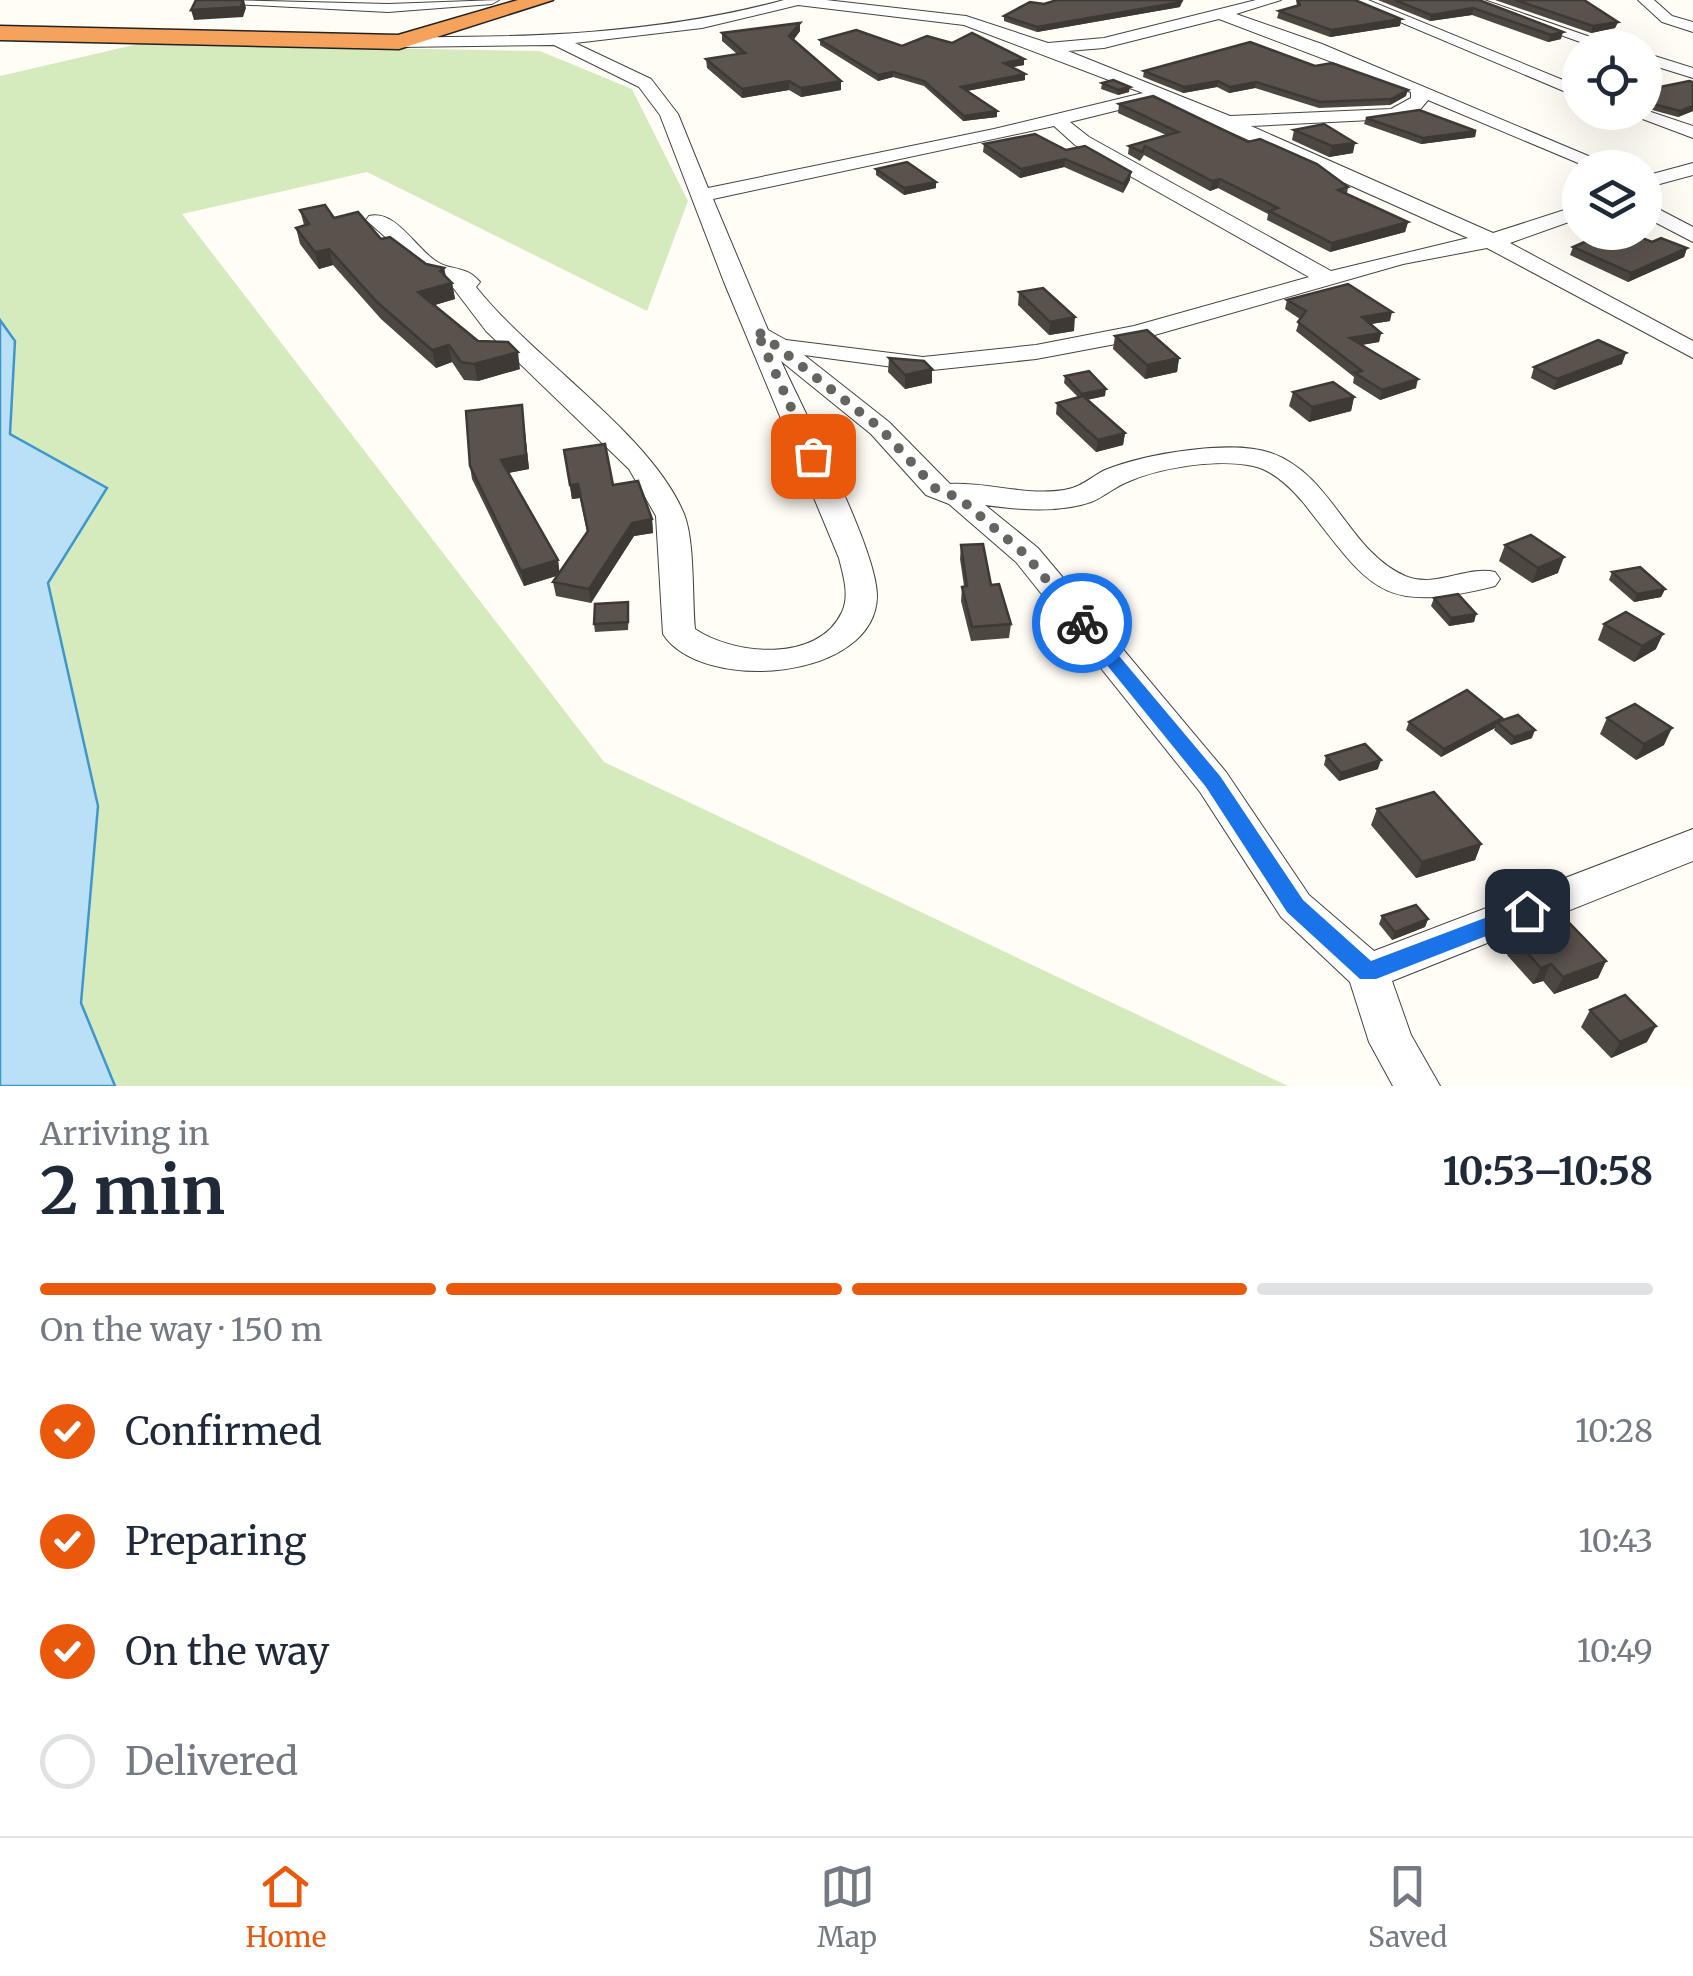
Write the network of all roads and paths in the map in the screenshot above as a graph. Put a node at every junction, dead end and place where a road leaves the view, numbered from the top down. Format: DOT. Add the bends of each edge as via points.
graph roads {
  1 [pos="232,0"];
  2 [pos="492,0"];
  3 [pos="542,0"];
  4 [pos="799,0"];
  5 [pos="1274,0"];
  6 [pos="1355,0"];
  7 [pos="1469,0"];
  8 [pos="1646,0"];
  9 [pos="1220,14"];
  10 [pos="1693,27"];
  11 [pos="1562,31"];
  12 [pos="0,33"];
  13 [pos="399,42"];
  14 [pos="560,42"];
  15 [pos="1047,48"];
  16 [pos="1662,63"];
  17 [pos="1693,72"];
  18 [pos="1562,86"];
  19 [pos="1419,92"];
  20 [pos="1162,93"];
  21 [pos="1059,121"];
  22 [pos="1229,122"];
  23 [pos="1662,122"];
  24 [pos="1693,132"];
  25 [pos="1563,150"];
  26 [pos="1693,169"];
  27 [pos="1662,177"];
  28 [pos="704,195"];
  29 [pos="1562,218"];
  30 [pos="1662,218"];
  31 [pos="376,220"];
  32 [pos="1693,236"];
  33 [pos="1485,238"];
  34 [pos="1329,278"];
  35 [pos="769,339"];
  36 [pos="1693,351"];
  37 [pos="936,489"];
  38 [pos="1484,579"];
  39 [pos="1693,844"];
  40 [pos="1368,972"];
  41 [pos="1417,1086"];
  1 -- 2 [label="street" via="388,8"];
  3 -- 13 [label="highway"];
  4 -- 14 [label="street" via="689,28"];
  4 -- 15 [label="street" via="966,21"];
  5 -- 9 [label="street"];
  6 -- 18 [label="street"];
  7 -- 11 [label="street"];
  8 -- 10 [label="street" via="1667,19"];
  9 -- 15 [label="street" via="1104,43"];
  9 -- 19 [label="street"];
  12 -- 13 [label="highway"];
  13 -- 14 [label="street"];
  14 -- 28 [label="street" via="630,74 658,96"];
  15 -- 20 [label="street"];
  16 -- 17 [label="street"];
  19 -- 22 [label="street" via="1412,108 1392,114"];
  19 -- 25 [label="street"];
  20 -- 21 [label="street"];
  20 -- 22 [label="street"];
  21 -- 28 [label="street"];
  21 -- 34 [label="street" via="1082,142"];
  22 -- 33 [label="street"];
  23 -- 24 [label="street"];
  26 -- 27 [label="street"];
  28 -- 35 [label="street"];
  29 -- 33 [label="street" via="1518,236"];
  30 -- 32 [label="street"];
  31 -- 35 [label="street" via="440,273 470,282 462,286 494,326 640,464 671,516 679,634 706,654 803,656 846,630 858,613 862,591 842,522"];
  33 -- 34 [label="street"];
  33 -- 36 [label="street"];
  34 -- 35 [label="street" via="1137,333 980,360 923,364"];
  35 -- 37 [label="street" via="880,428"];
  37 -- 38 [label="street" via="1004,500 1076,498 1125,473 1222,458 1262,459 1296,477 1386,579 1429,590"];
  37 -- 40 [label="street" via="959,498 1026,555 1213,782 1295,906"];
  39 -- 40 [label="street" via="1598,888"];
  40 -- 41 [label="street" via="1391,1042"];
}
